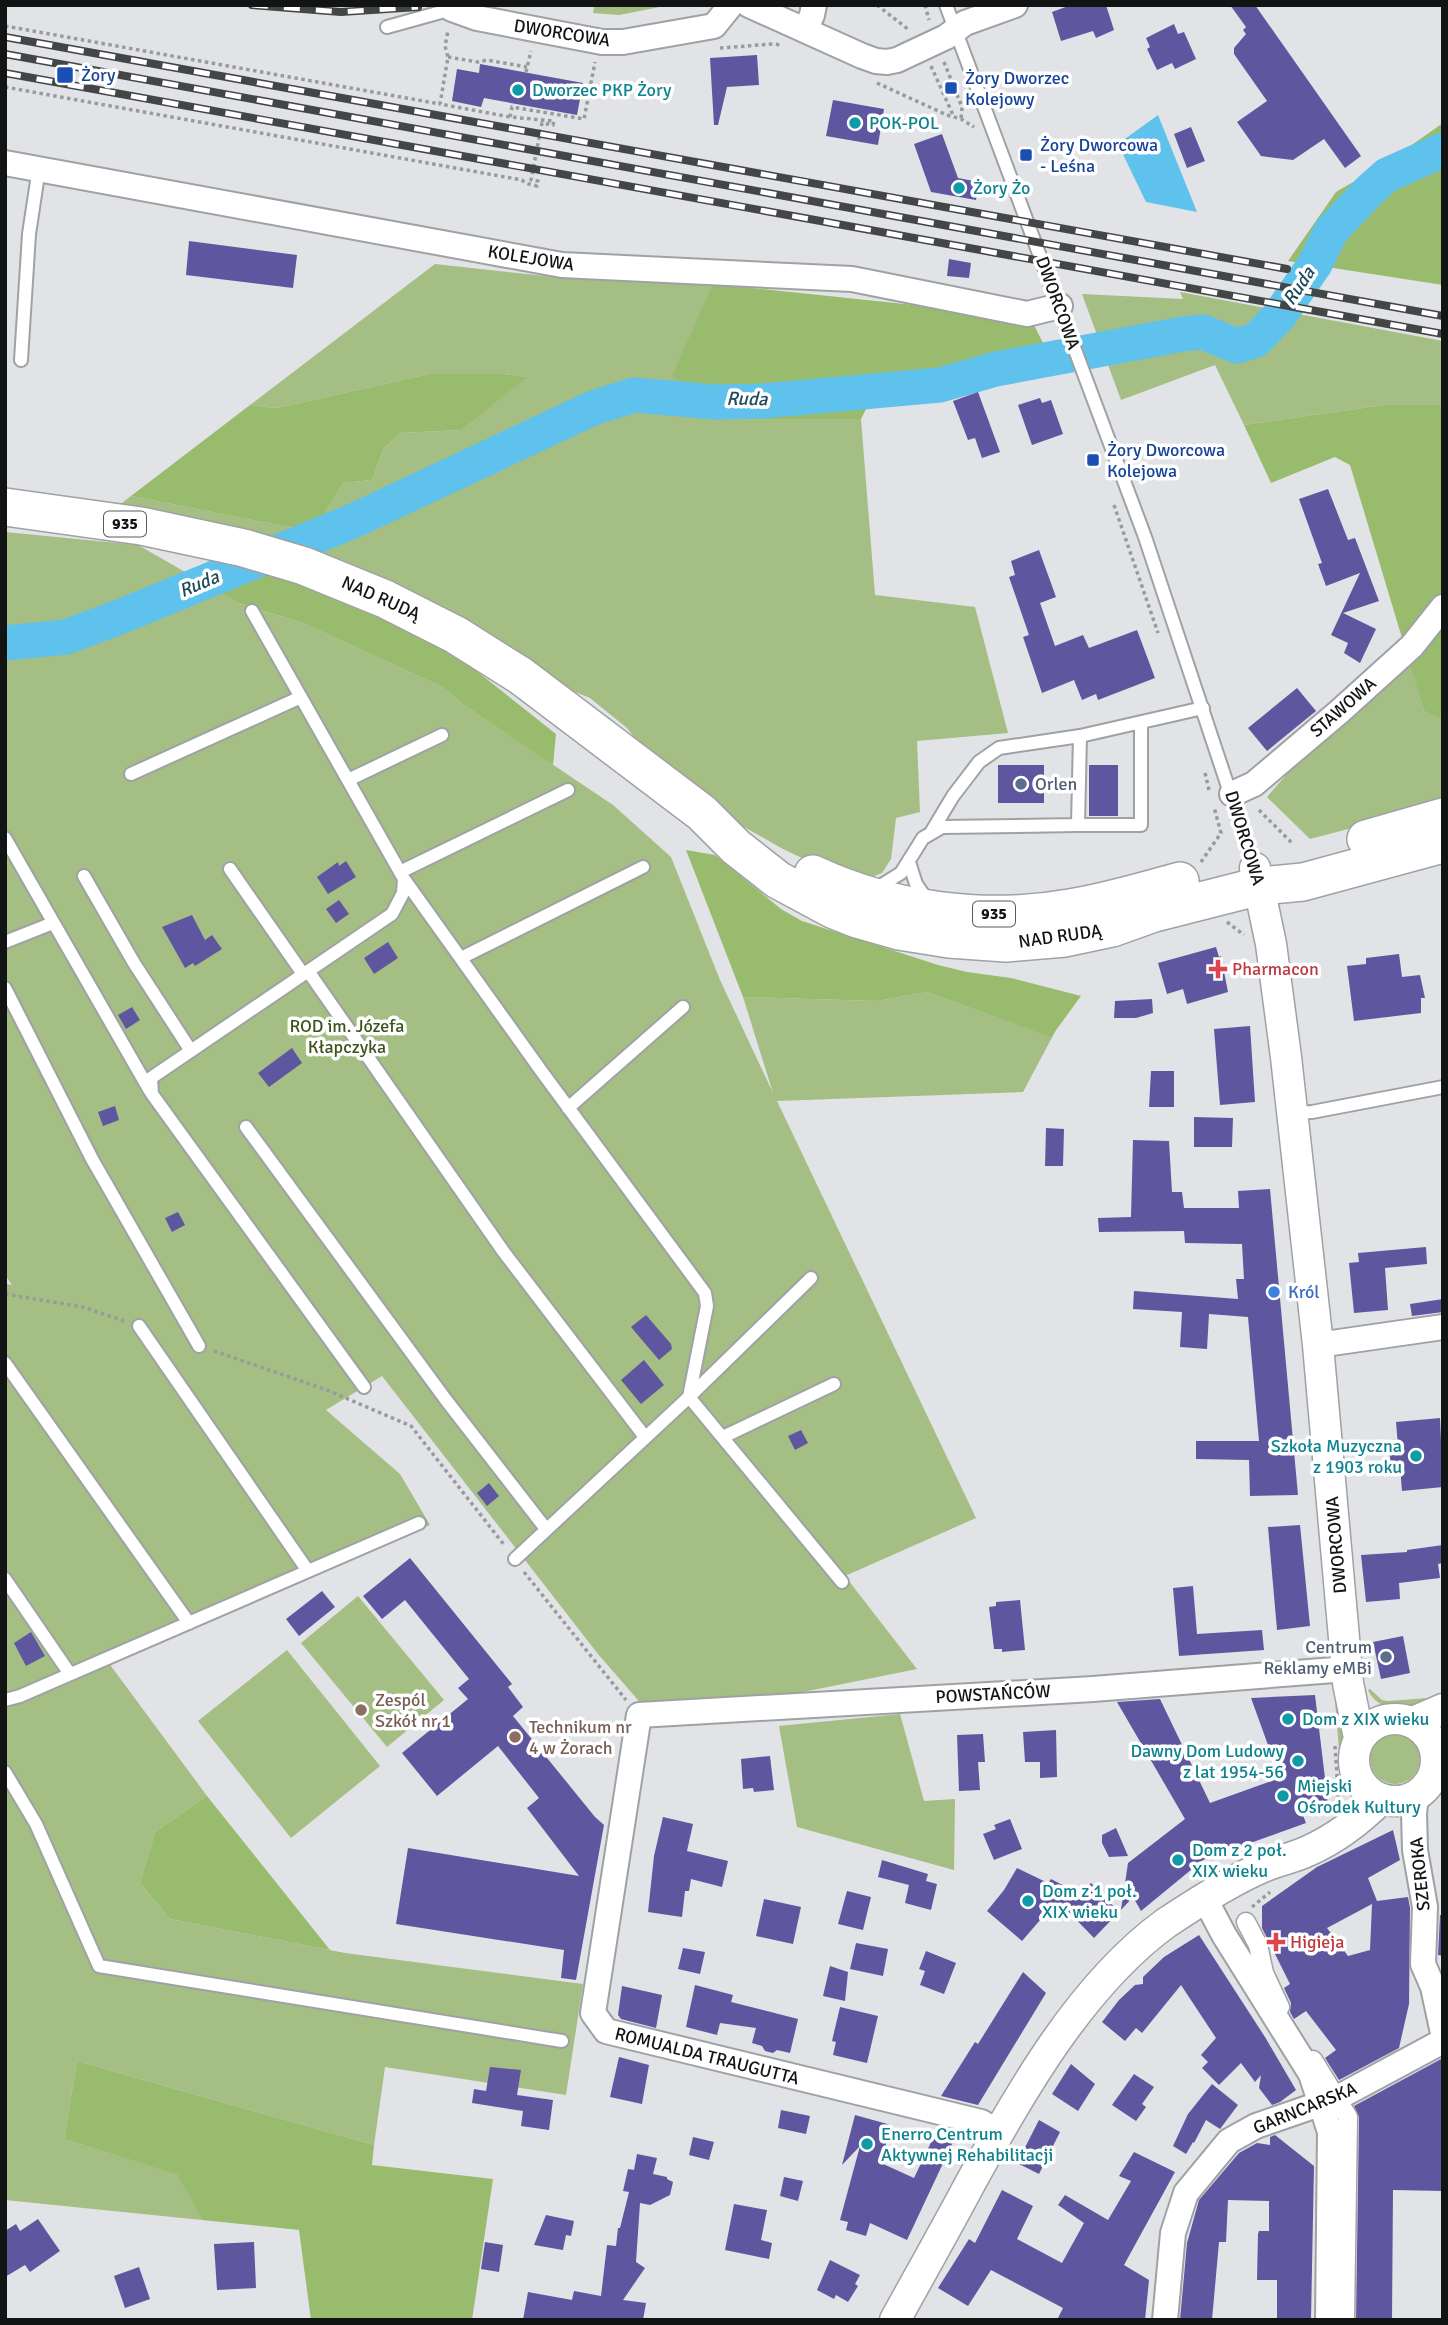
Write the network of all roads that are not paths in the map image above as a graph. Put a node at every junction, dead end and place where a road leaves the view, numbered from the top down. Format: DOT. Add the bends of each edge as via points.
graph roads {
  1 [pos="732,5"];
  2 [pos="748,5"];
  3 [pos="814,5"];
  4 [pos="946,5"];
  5 [pos="1015,5"];
  6 [pos="451,7"];
  7 [pos="387,27"];
  8 [pos="805,30"];
  9 [pos="956,30"];
  10 [pos="5,163"];
  11 [pos="40,168"];
  12 [pos="1063,315"];
  13 [pos="21,360"];
  14 [pos="5,507"];
  15 [pos="1443,607"];
  16 [pos="252,611"];
  17 [pos="301,697"];
  18 [pos="1203,708"];
  19 [pos="1141,723"];
  20 [pos="442,735"];
  21 [pos="1080,736"];
  22 [pos="131,774"];
  23 [pos="348,780"];
  24 [pos="568,790"];
  25 [pos="1232,793"];
  26 [pos="702,813"];
  27 [pos="1443,817"];
  28 [pos="1079,825"];
  29 [pos="932,831"];
  30 [pos="5,838"];
  31 [pos="1443,844"];
  32 [pos="909,862"];
  33 [pos="643,867"];
  34 [pos="230,869"];
  35 [pos="84,876"];
  36 [pos="402,876"];
  37 [pos="1258,877"];
  38 [pos="856,891"];
  39 [pos="941,910"];
  40 [pos="53,923"];
  41 [pos="5,942"];
  42 [pos="461,958"];
  43 [pos="306,972"];
  44 [pos="5,988"];
  45 [pos="683,1007"];
  46 [pos="191,1051"];
  47 [pos="1443,1087"];
  48 [pos="152,1094"];
  49 [pos="568,1108"];
  50 [pos="1292,1113"];
  51 [pos="246,1127"];
  52 [pos="811,1278"];
  53 [pos="139,1326"];
  54 [pos="1443,1327"];
  55 [pos="1318,1345"];
  56 [pos="199,1346"];
  57 [pos="5,1363"];
  58 [pos="834,1384"];
  59 [pos="364,1387"];
  60 [pos="689,1397"];
  61 [pos="645,1437"];
  62 [pos="723,1437"];
  63 [pos="419,1523"];
  64 [pos="546,1530"];
  65 [pos="514,1559"];
  66 [pos="308,1571"];
  67 [pos="5,1579"];
  68 [pos="842,1582"];
  69 [pos="189,1623"];
  70 [pos="70,1674"];
  71 [pos="1348,1679"];
  72 [pos="5,1700"];
  73 [pos="1443,1709"];
  74 [pos="639,1715"];
  75 [pos="1400,1721"];
  76 [pos="1359,1738"];
  77 [pos="1441,1758"];
  78 [pos="5,1772"];
  79 [pos="1371,1791"];
  80 [pos="1416,1796"];
  81 [pos="1205,1899"];
  82 [pos="1246,1922"];
  83 [pos="1438,1984"];
  84 [pos="1443,2033"];
  85 [pos="562,2041"];
  86 [pos="1443,2041"];
  87 [pos="1329,2100"];
  88 [pos="999,2132"];
  89 [pos="895,2320"];
  90 [pos="1166,2320"];
  91 [pos="1328,2320"];
  92 [pos="1345,2320"];
  1 -- 6 [label="street, DWORCOWA" via="714,26 620,42 477,18"];
  2 -- 8 [label="street"];
  3 -- 8 [label="street"];
  4 -- 9 [label="lane, DWORCOWA"];
  5 -- 9 [label="street"];
  6 -- 7 [label="lane"];
  8 -- 9 [label="street" via="887,62"];
  9 -- 12 [label="lane, DWORCOWA"];
  10 -- 11 [label="street, KOLEJOWA"];
  11 -- 12 [label="street, KOLEJOWA" via="562,265 852,279 1027,314"];
  11 -- 13 [label="lane" via="29,234"];
  12 -- 18 [label="lane, DWORCOWA"];
  14 -- 26 [label="main road, NAD RUDĄ / 935" via="141,526 244,548 304,566 407,609 521,676"];
  15 -- 25 [label="street, STAWOWA" via="1412,646 1339,712 1254,784"];
  16 -- 17 [label="lane"];
  17 -- 22 [label="lane"];
  17 -- 23 [label="lane"];
  18 -- 19 [label="lane"];
  18 -- 25 [label="lane, DWORCOWA"];
  19 -- 21 [label="lane"];
  19 -- 28 [label="lane" via="1141,825"];
  20 -- 23 [label="lane"];
  21 -- 28 [label="lane"];
  21 -- 29 [label="lane" via="999,748 979,762"];
  23 -- 36 [label="lane"];
  24 -- 36 [label="lane"];
  25 -- 37 [label="lane, DWORCOWA"];
  26 -- 37 [label="main road, NAD RUDĄ / 935" via="736,847 812,900 857,919 937,938 1006,943 1065,938 1112,928"];
  26 -- 38 [label="main road, NAD RUDĄ / 935" via="805,871"];
  27 -- 37 [label="main road, NAD RUDĄ / 935"];
  28 -- 29 [label="lane" via="942,827"];
  29 -- 32 [label="lane" via="915,848"];
  30 -- 40 [label="lane"];
  31 -- 37 [label="main road, NAD RUDĄ / 935" via="1303,882"];
  32 -- 38 [label="lane" via="891,881"];
  32 -- 39 [label="lane" via="923,895"];
  33 -- 42 [label="lane"];
  34 -- 43 [label="lane"];
  35 -- 46 [label="lane"];
  36 -- 42 [label="lane"];
  36 -- 43 [label="lane" via="403,893 391,914"];
  37 -- 39 [label="main road, NAD RUDĄ / 935" via="1202,874 1070,908 1026,913"];
  37 -- 50 [label="street, DWORCOWA"];
  38 -- 39 [label="main road, NAD RUDĄ / 935"];
  40 -- 41 [label="lane"];
  40 -- 48 [label="lane"];
  42 -- 49 [label="lane"];
  43 -- 46 [label="lane"];
  43 -- 61 [label="lane" via="503,1251"];
  44 -- 56 [label="lane" via="92,1158"];
  45 -- 49 [label="lane"];
  46 -- 48 [label="lane" via="151,1078"];
  47 -- 50 [label="lane"];
  48 -- 59 [label="lane"];
  49 -- 60 [label="lane" via="705,1293 707,1306"];
  50 -- 55 [label="street, DWORCOWA"];
  51 -- 64 [label="lane"];
  52 -- 60 [label="lane"];
  53 -- 66 [label="lane"];
  54 -- 55 [label="street"];
  55 -- 71 [label="street, DWORCOWA"];
  57 -- 69 [label="lane"];
  58 -- 62 [label="lane"];
  60 -- 61 [label="lane"];
  60 -- 62 [label="lane"];
  61 -- 64 [label="lane"];
  62 -- 68 [label="lane"];
  63 -- 66 [label="lane"];
  64 -- 65 [label="lane"];
  66 -- 69 [label="lane"];
  67 -- 70 [label="lane"];
  69 -- 70 [label="lane"];
  70 -- 72 [label="lane"];
  71 -- 74 [label="street, POWSTAŃCÓW" via="1111,1687"];
  71 -- 75 [label="street"];
  71 -- 76 [label="street, DWORCOWA"];
  73 -- 75 [label="street"];
  74 -- 88 [label="street, ROMUALDA TRAUGUTTA" via="593,2013 606,2031 981,2122"];
  75 -- 76 [label="street" via="1371,1726"];
  75 -- 77 [label="street" via="1429,1737"];
  76 -- 79 [label="street" via="1353,1761"];
  77 -- 80 [label="street" via="1429,1783"];
  78 -- 85 [label="lane" via="36,1824 99,1966"];
  79 -- 80 [label="street" via="1403,1800"];
  79 -- 81 [label="street" via="1354,1824 1309,1851 1261,1868"];
  80 -- 83 [label="street, SZEROKA" via="1415,1850 1425,1908 1423,1964"];
  81 -- 87 [label="street"];
  81 -- 88 [label="street" via="1165,1924 1129,1955 1079,2010"];
  82 -- 87 [label="street" via="1258,1945 1264,1973"];
  83 -- 84 [label="street, SZEROKA"];
  86 -- 87 [label="street, GARNCARSKA"];
  87 -- 90 [label="street, GARNCARSKA" via="1256,2126 1229,2141 1186,2193 1173,2233"];
  87 -- 91 [label="street"];
  87 -- 92 [label="street" via="1349,2118"];
  88 -- 89 [label="street"];
}
